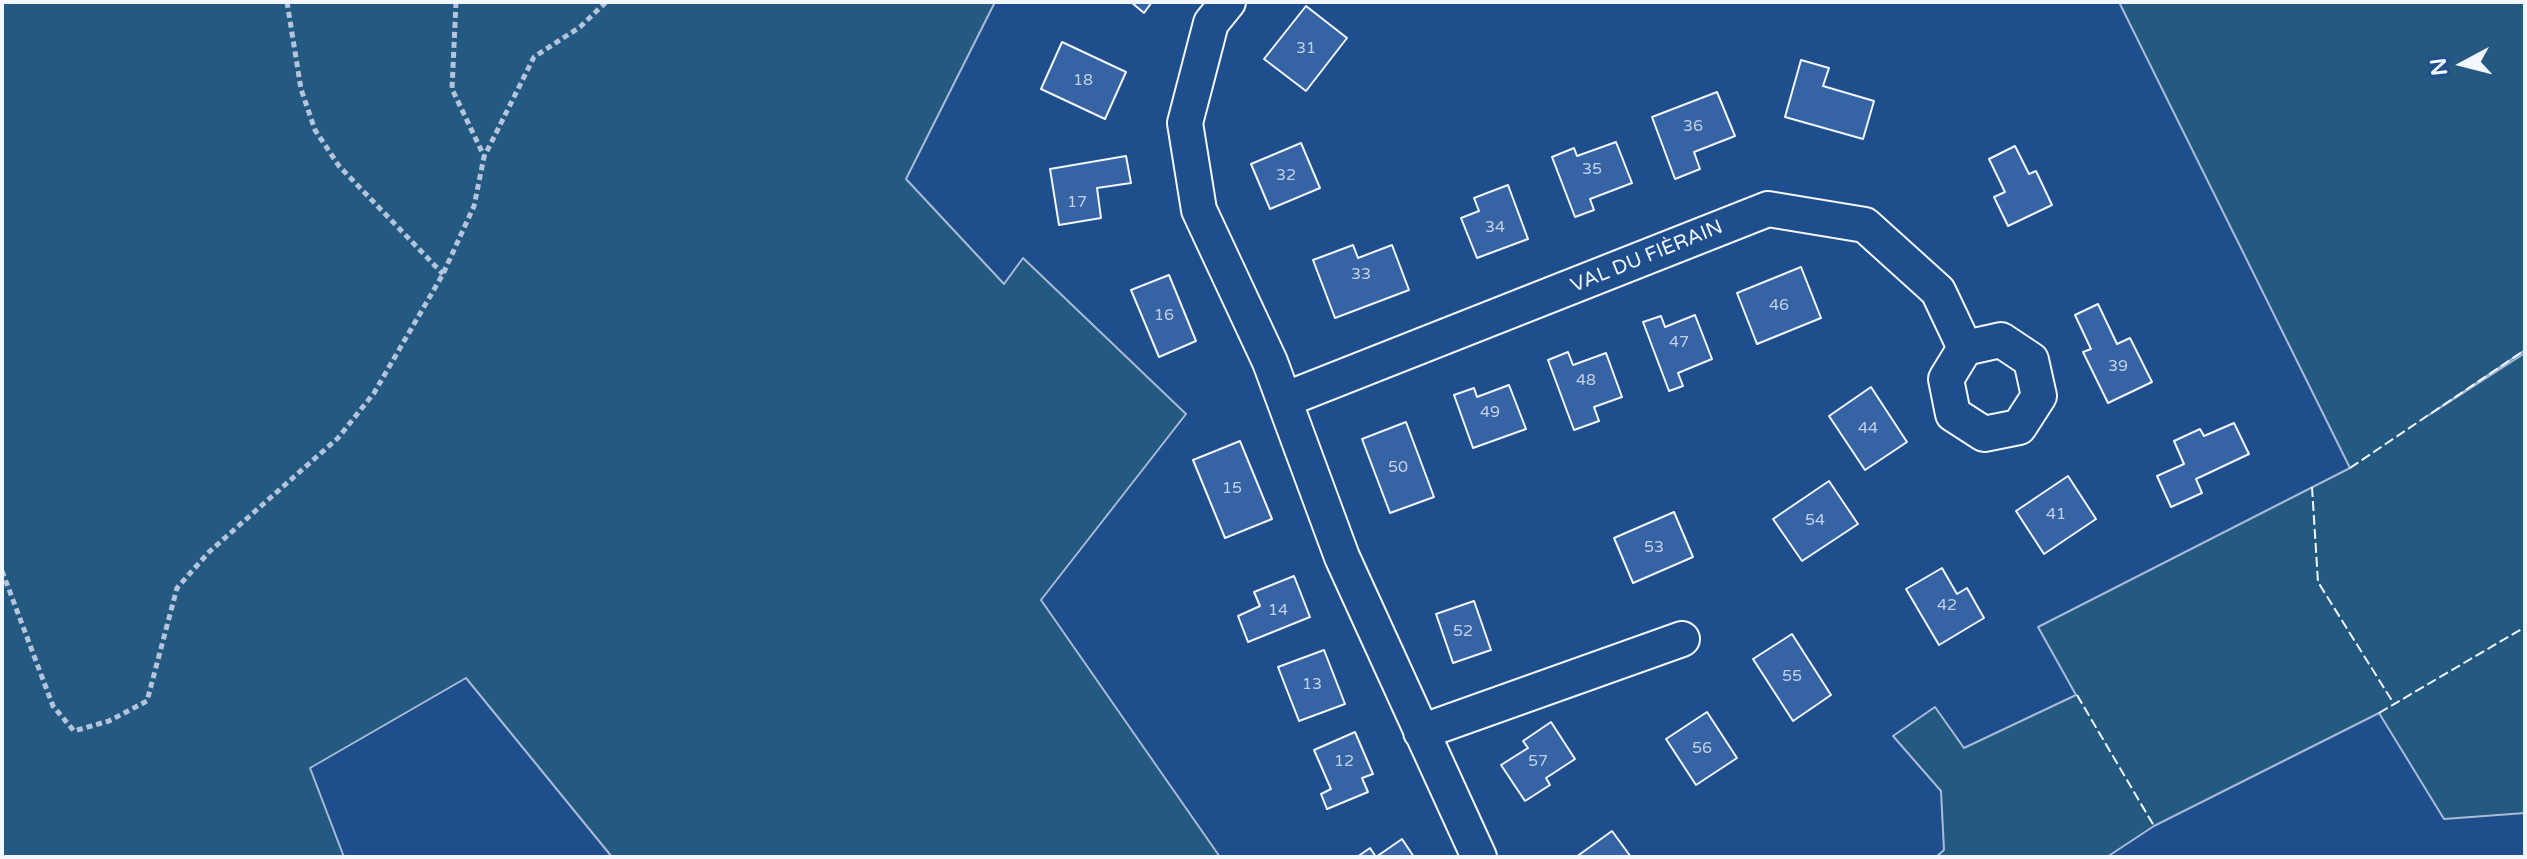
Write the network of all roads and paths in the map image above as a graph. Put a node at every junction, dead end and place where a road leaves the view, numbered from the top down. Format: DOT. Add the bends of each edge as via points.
graph roads {
  1 [pos="287,2"];
  2 [pos="456,2"];
  3 [pos="606,2"];
  4 [pos="1228,2"];
  5 [pos="484,157"];
  6 [pos="443,274"];
  7 [pos="1965,348"];
  8 [pos="1284,400"];
  9 [pos="2,571"];
  10 [pos="1682,639"];
  11 [pos="1421,732"];
  12 [pos="1479,857"];
  1 -- 6 [label="path" via="301,89 315,130 339,166"];
  2 -- 5 [label="path" via="452,89"];
  3 -- 5 [label="path" via="580,27 534,57"];
  4 -- 8 [label="street" via="1211,23 1185,123 1199,210"];
  5 -- 6 [label="path" via="474,206"];
  6 -- 9 [label="path" via="374,393 338,438 209,552 177,588 147,701 109,721 74,731 53,706"];
  7 -- 8 [label="street, VAL DU FIÈRAIN" via="1938,291 1865,225 1768,209"];
  8 -- 11 [label="street" via="1342,557"];
  10 -- 11 [label="street"];
  11 -- 12 [label="street"];
}
